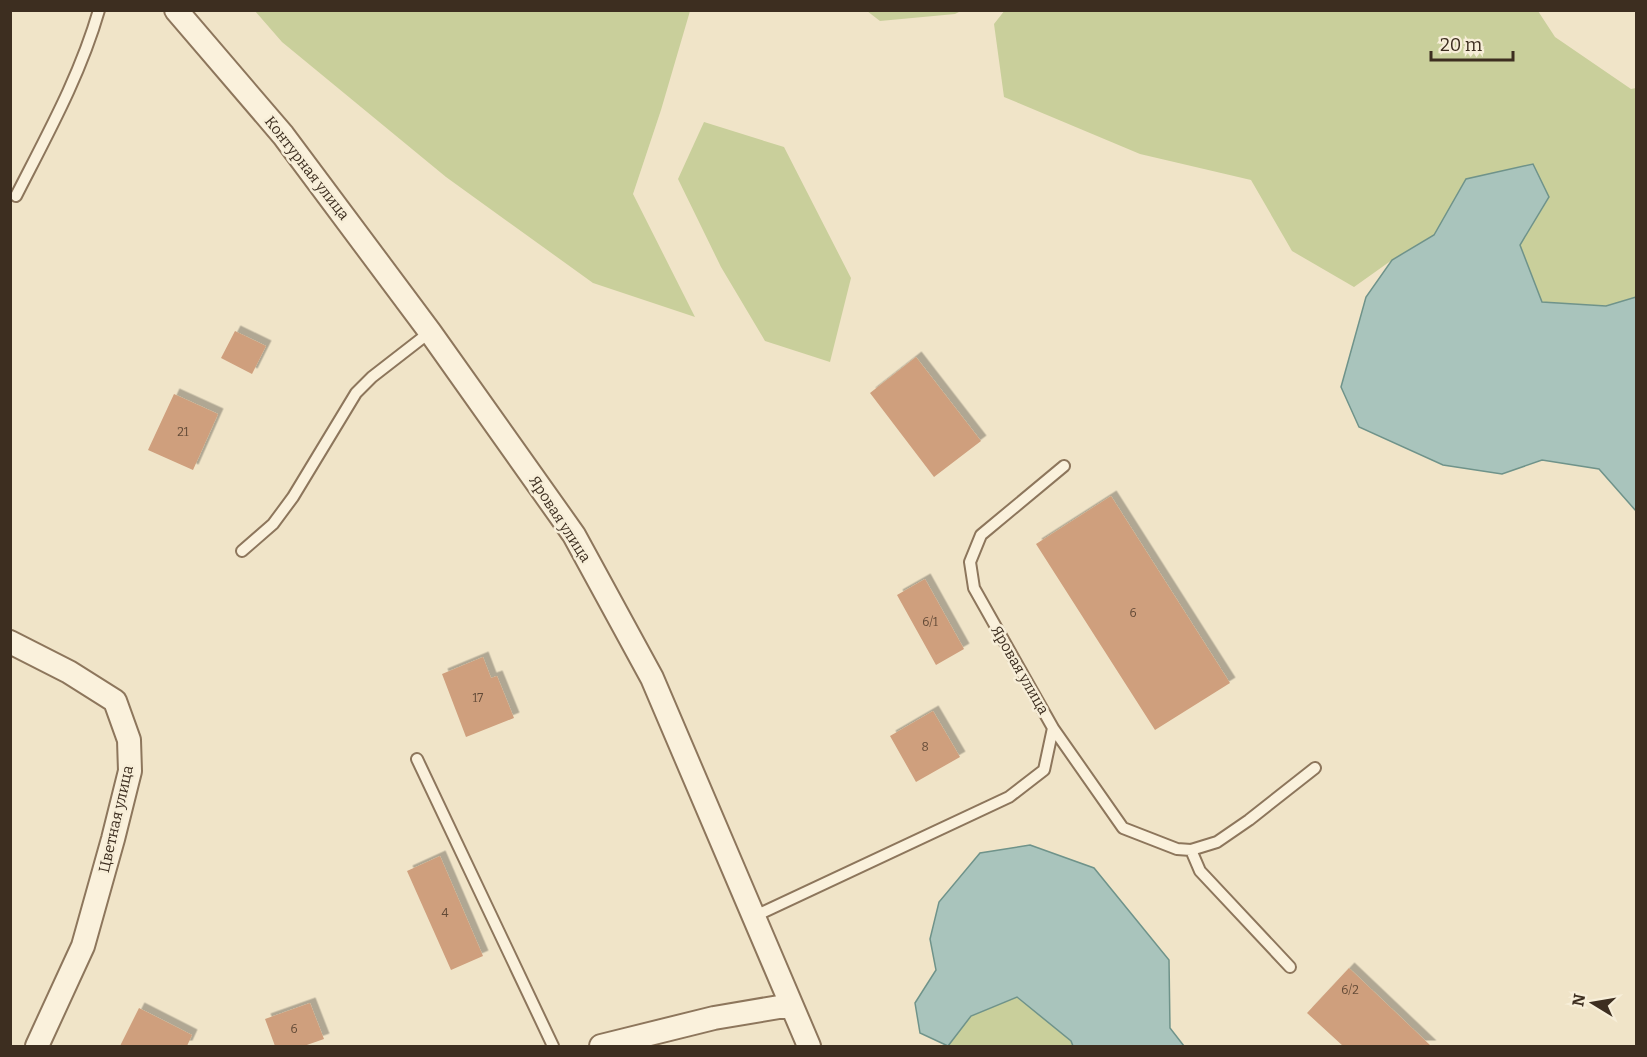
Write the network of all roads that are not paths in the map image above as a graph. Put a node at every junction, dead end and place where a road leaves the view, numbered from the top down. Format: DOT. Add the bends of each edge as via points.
graph roads {
  1 [pos="99,10"];
  2 [pos="176,10"];
  3 [pos="16,196"];
  4 [pos="430,332"];
  5 [pos="1064,466"];
  6 [pos="242,551"];
  7 [pos="10,642"];
  8 [pos="1053,728"];
  9 [pos="417,759"];
  10 [pos="1314,768"];
  11 [pos="1191,850"];
  12 [pos="753,917"];
  13 [pos="1290,967"];
  14 [pos="791,1005"];
  15 [pos="37,1047"];
  16 [pos="553,1047"];
  17 [pos="601,1047"];
  18 [pos="809,1047"];
  1 -- 3 [label="lane" via="88,47"];
  2 -- 4 [label="street, Контурная улица" via="283,135"];
  4 -- 6 [label="lane" via="356,393 294,497 273,524"];
  4 -- 12 [label="street, Яровая улица" via="580,545 652,678"];
  5 -- 8 [label="lane, Яровая улица" via="981,535 970,561 974,588"];
  7 -- 15 [label="street, Цветная улица" via="115,701 129,740 130,771 83,946"];
  8 -- 11 [label="lane" via="1123,828 1177,849"];
  8 -- 12 [label="lane, Яровая улица" via="1044,770 1009,797"];
  9 -- 16 [label="lane"];
  10 -- 11 [label="lane" via="1217,842"];
  11 -- 13 [label="lane" via="1200,871"];
  12 -- 14 [label="street, Яровая улица"];
  14 -- 17 [label="street" via="714,1018"];
  14 -- 18 [label="street, Яровая улица"];
}
